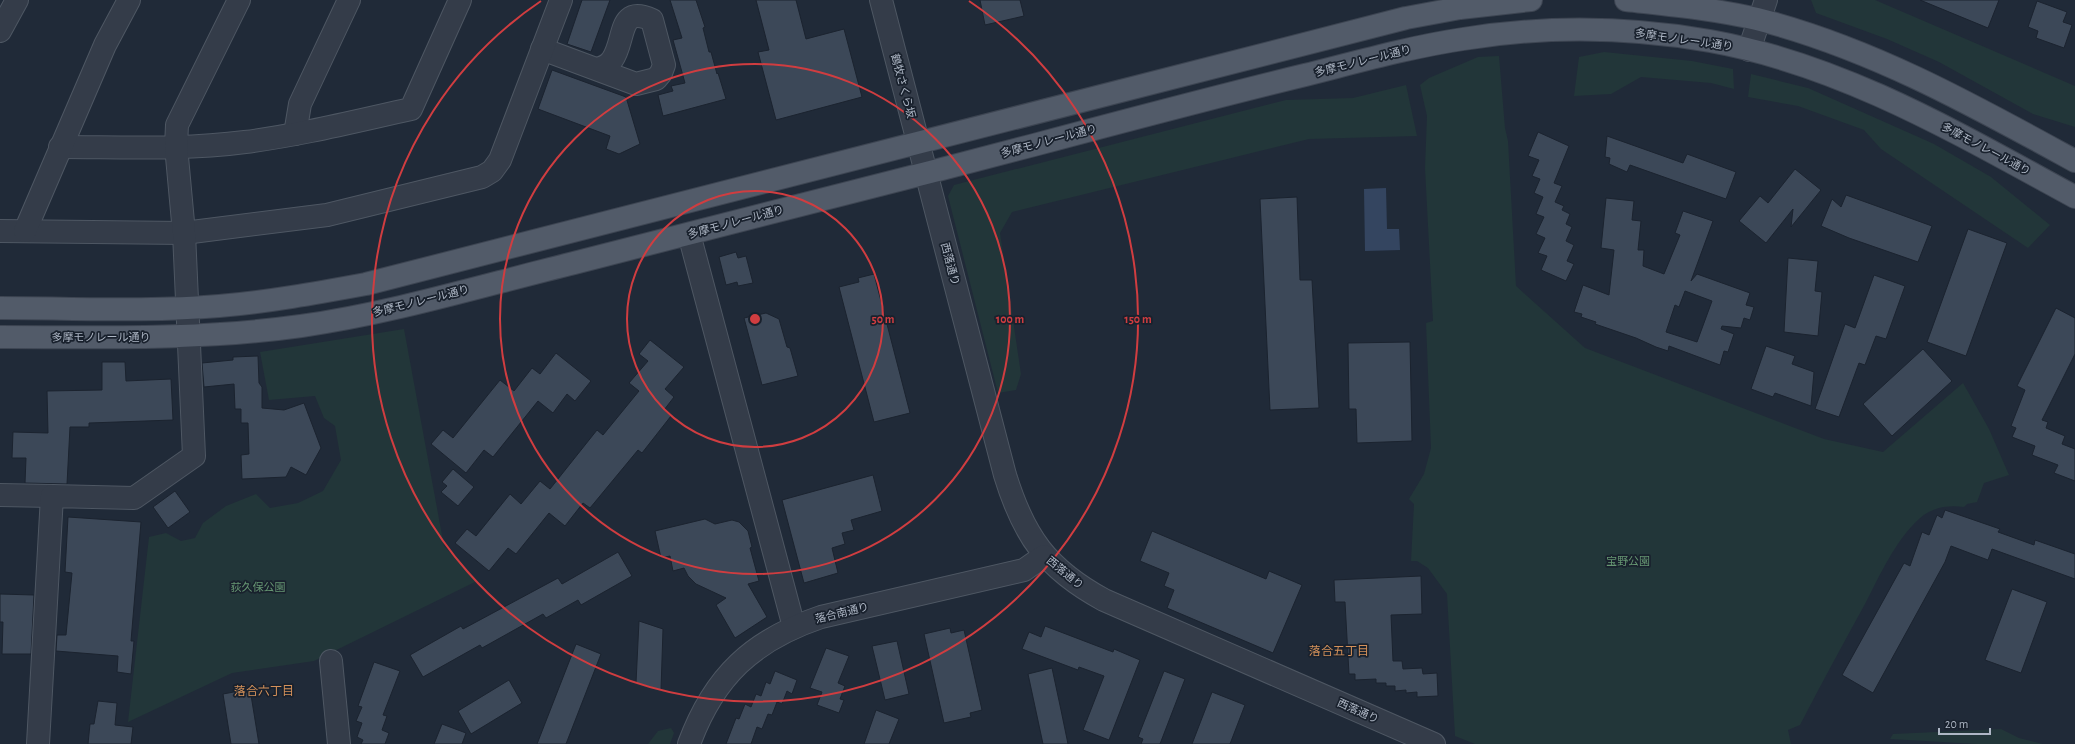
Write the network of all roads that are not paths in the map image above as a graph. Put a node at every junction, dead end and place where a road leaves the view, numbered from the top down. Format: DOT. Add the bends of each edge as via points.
graph roads {
  1 [pos="17,0"];
  2 [pos="129,0"];
  3 [pos="239,0"];
  4 [pos="349,0"];
  5 [pos="561,0"];
  6 [pos="881,0"];
  7 [pos="1531,0"];
  8 [pos="1626,0"];
  9 [pos="452,2"];
  10 [pos="1762,10"];
  11 [pos="0,31"];
  12 [pos="542,49"];
  13 [pos="1748,50"];
  14 [pos="609,69"];
  15 [pos="295,134"];
  16 [pos="918,144"];
  17 [pos="176,146"];
  18 [pos="60,147"];
  19 [pos="2075,161"];
  20 [pos="926,172"];
  21 [pos="2075,197"];
  22 [pos="0,231"];
  23 [pos="24,231"];
  24 [pos="184,233"];
  25 [pos="689,234"];
  26 [pos="187,307"];
  27 [pos="0,308"];
  28 [pos="0,337"];
  29 [pos="188,337"];
  30 [pos="0,496"];
  31 [pos="52,496"];
  32 [pos="1044,556"];
  33 [pos="794,626"];
  34 [pos="331,661"];
  35 [pos="38,744"];
  36 [pos="339,744"];
  37 [pos="689,744"];
  38 [pos="1434,744"];
  1 -- 11 [label="street"];
  2 -- 18 [label="street" via="105,45"];
  3 -- 17 [label="street" via="177,126"];
  4 -- 15 [label="street" via="300,104"];
  5 -- 12 [label="street"];
  6 -- 16 [label="street, 鶴牧さくら坂"];
  7 -- 16 [label="main road" via="1460,8 1406,18"];
  8 -- 10 [label="main road" via="1701,8"];
  9 -- 15 [label="street" via="411,109"];
  10 -- 13 [label="street"];
  10 -- 19 [label="main road" via="1814,36 1921,78"];
  12 -- 14 [label="street"];
  12 -- 24 [label="street" via="500,160 492,171 482,177 327,215"];
  13 -- 20 [label="main road, 多摩モノレール通り" via="1709,41 1622,32 1546,30 1463,39 1415,48 1217,96"];
  13 -- 21 [label="main road, 多摩モノレール通り" via="1803,65 1907,107"];
  15 -- 17 [label="street" via="244,142"];
  16 -- 20 [label="street, 鶴牧さくら坂"];
  16 -- 26 [label="main road" via="366,284 300,296 218,306"];
  17 -- 18 [label="street"];
  17 -- 24 [label="street"];
  18 -- 23 [label="street"];
  20 -- 25 [label="main road, 多摩モノレール通り"];
  20 -- 32 [label="street, 西落通り" via="1007,482 1019,516"];
  22 -- 23 [label="street"];
  23 -- 24 [label="street"];
  24 -- 26 [label="street"];
  25 -- 29 [label="main road, 多摩モノレール通り" via="371,313 304,325"];
  25 -- 33 [label="street"];
  26 -- 27 [label="main road"];
  26 -- 29 [label="street"];
  28 -- 29 [label="main road, 多摩モノレール通り"];
  29 -- 31 [label="street" via="194,456 134,498"];
  30 -- 31 [label="street"];
  31 -- 35 [label="street"];
  32 -- 33 [label="street, 落合南通り" via="1024,570 822,617"];
  32 -- 38 [label="street, 西落通り" via="1082,588 1104,600"];
  33 -- 37 [label="street, 落合南通り" via="733,668 711,696"];
  34 -- 36 [label="street"];
}
